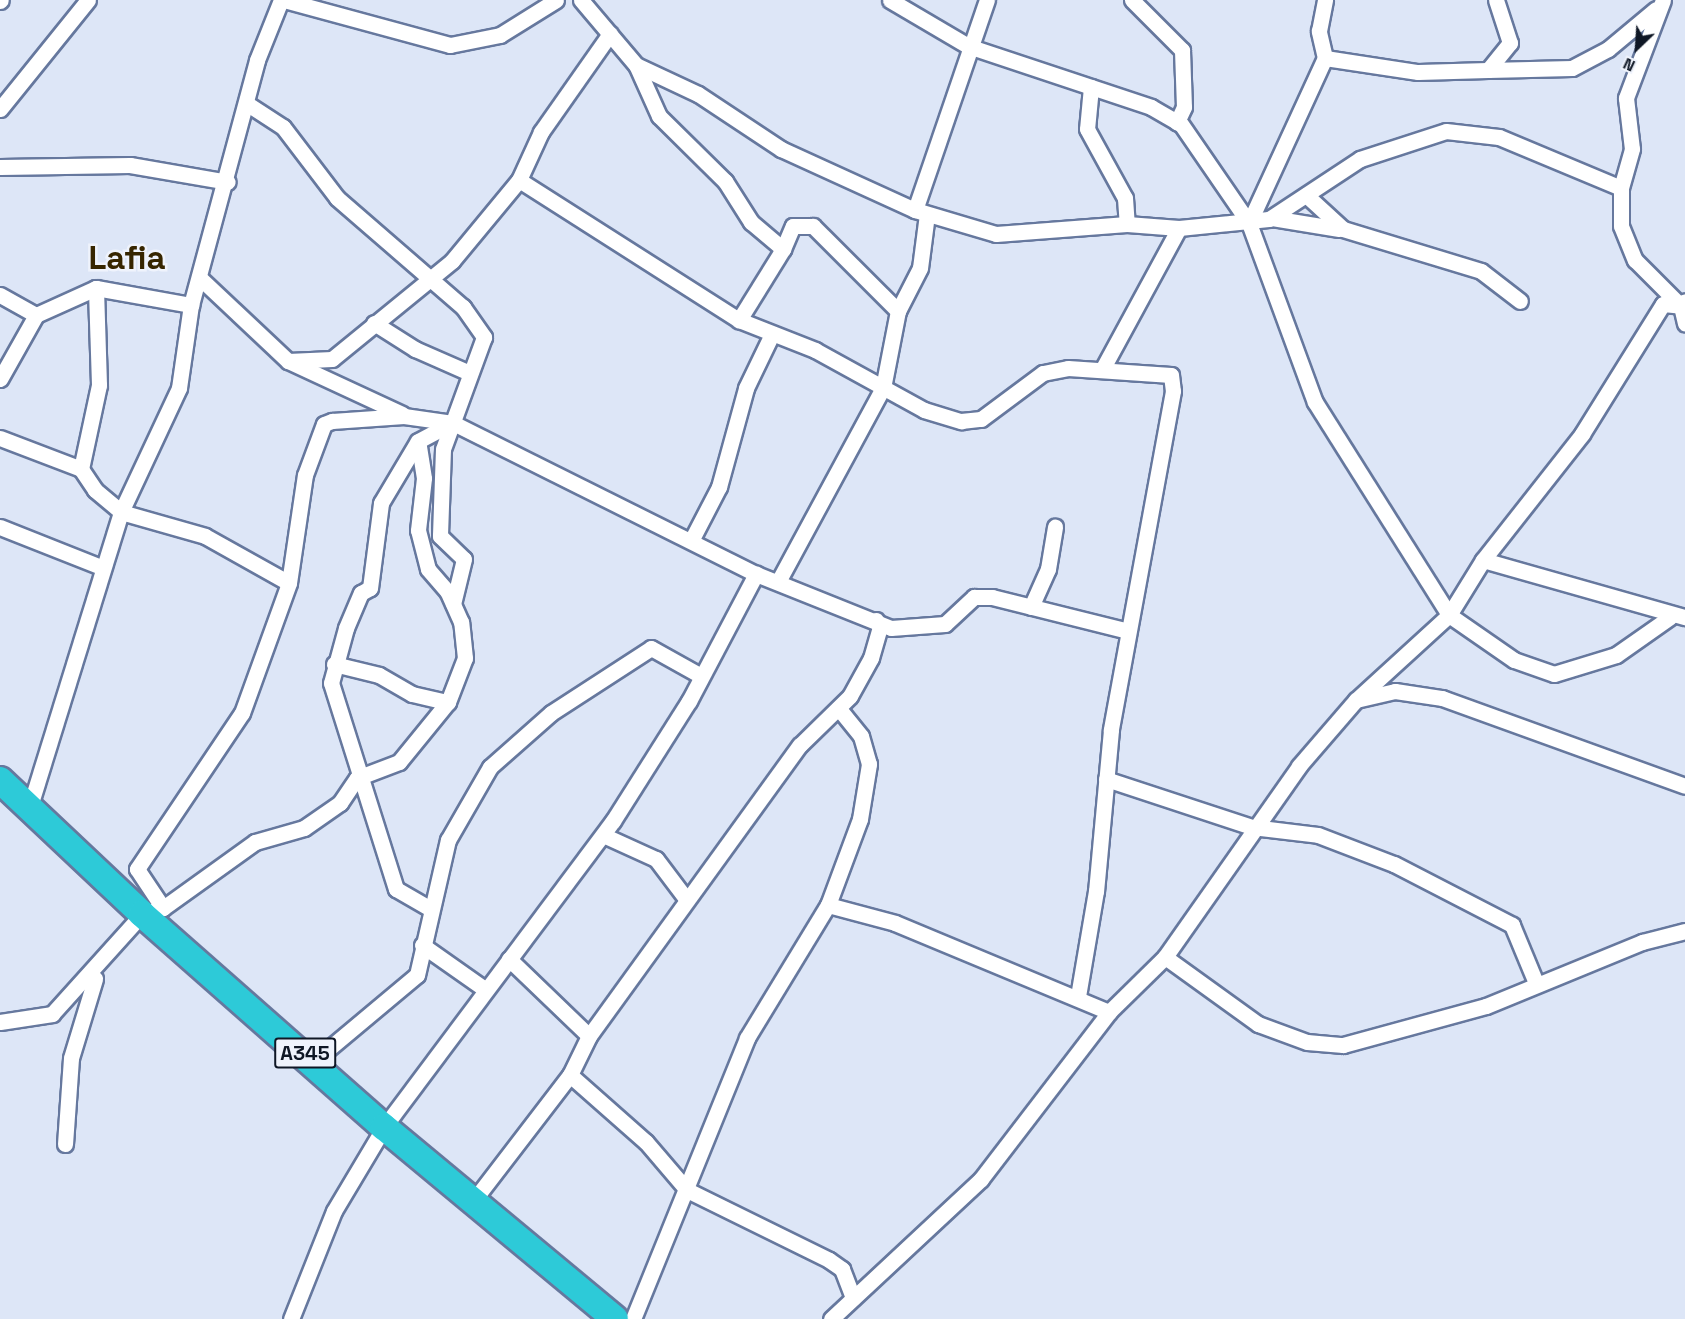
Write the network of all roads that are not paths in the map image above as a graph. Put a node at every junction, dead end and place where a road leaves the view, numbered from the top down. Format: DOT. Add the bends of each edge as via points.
graph roads {
  1 [pos="88,0"];
  2 [pos="282,0"];
  3 [pos="556,0"];
  4 [pos="581,0"];
  5 [pos="890,0"];
  6 [pos="987,0"];
  7 [pos="1132,0"];
  8 [pos="1325,0"];
  9 [pos="1496,0"];
  10 [pos="1661,4"];
  11 [pos="610,34"];
  12 [pos="968,46"];
  13 [pos="1325,58"];
  14 [pos="636,65"];
  15 [pos="1488,70"];
  16 [pos="1091,87"];
  17 [pos="246,103"];
  18 [pos="0,109"];
  19 [pos="1177,122"];
  20 [pos="0,167"];
  21 [pos="519,180"];
  22 [pos="228,182"];
  23 [pos="1621,188"];
  24 [pos="1306,195"];
  25 [pos="921,212"];
  26 [pos="1269,219"];
  27 [pos="1249,223"];
  28 [pos="1127,224"];
  29 [pos="1179,228"];
  30 [pos="1343,229"];
  31 [pos="783,249"];
  32 [pos="202,279"];
  33 [pos="432,280"];
  34 [pos="96,288"];
  35 [pos="0,295"];
  36 [pos="1520,301"];
  37 [pos="1683,304"];
  38 [pos="191,305"];
  39 [pos="898,311"];
  40 [pos="36,315"];
  41 [pos="739,320"];
  42 [pos="374,323"];
  43 [pos="1685,324"];
  44 [pos="772,334"];
  45 [pos="288,361"];
  46 [pos="1103,368"];
  47 [pos="470,373"];
  48 [pos="0,379"];
  49 [pos="883,388"];
  50 [pos="404,416"];
  51 [pos="453,423"];
  52 [pos="0,438"];
  53 [pos="418,441"];
  54 [pos="81,469"];
  55 [pos="121,512"];
  56 [pos="0,527"];
  57 [pos="1055,527"];
  58 [pos="692,539"];
  59 [pos="1483,560"];
  60 [pos="101,567"];
  61 [pos="756,573"];
  62 [pos="779,580"];
  63 [pos="289,583"];
  64 [pos="453,603"];
  65 [pos="1031,607"];
  66 [pos="1449,615"];
  67 [pos="1677,617"];
  68 [pos="876,620"];
  69 [pos="1128,631"];
  70 [pos="334,664"];
  71 [pos="701,676"];
  72 [pos="1356,700"];
  73 [pos="448,702"];
  74 [pos="838,708"];
  75 [pos="357,778"];
  76 [pos="1106,779"];
  77 [pos="0,780"];
  78 [pos="1685,786"];
  79 [pos="30,806"];
  80 [pos="1252,827"];
  81 [pos="603,835"];
  82 [pos="687,900"];
  83 [pos="828,905"];
  84 [pos="429,908"];
  85 [pos="152,911"];
  86 [pos="1685,931"];
  87 [pos="423,945"];
  88 [pos="110,949"];
  89 [pos="1165,957"];
  90 [pos="509,959"];
  91 [pos="1536,982"];
  92 [pos="486,990"];
  93 [pos="1078,996"];
  94 [pos="1109,1012"];
  95 [pos="0,1022"];
  96 [pos="589,1036"];
  97 [pos="314,1061"];
  98 [pos="570,1075"];
  99 [pos="384,1127"];
  100 [pos="65,1144"];
  101 [pos="687,1190"];
  102 [pos="474,1200"];
  103 [pos="853,1298"];
  104 [pos="291,1319"];
  105 [pos="615,1319"];
  106 [pos="633,1319"];
  107 [pos="831,1319"];
  1 -- 18 [label="street"];
  2 -- 3 [label="street" via="450,45 500,35"];
  2 -- 17 [label="street"];
  4 -- 11 [label="street"];
  5 -- 12 [label="street"];
  6 -- 12 [label="street"];
  7 -- 19 [label="street" via="1182,50 1184,107"];
  8 -- 13 [label="street" via="1319,31"];
  9 -- 15 [label="street" via="1510,43"];
  10 -- 15 [label="street" via="1608,49 1572,68"];
  10 -- 23 [label="street" via="1626,98 1632,149"];
  11 -- 14 [label="street"];
  11 -- 21 [label="street" via="541,132"];
  12 -- 16 [label="street"];
  12 -- 25 [label="street"];
  13 -- 15 [label="street" via="1418,72"];
  13 -- 27 [label="street"];
  14 -- 25 [label="street" via="698,94 781,149"];
  14 -- 31 [label="street" via="659,116 724,181 751,222"];
  16 -- 19 [label="street" via="1151,107"];
  16 -- 28 [label="street" via="1087,129 1125,198"];
  17 -- 22 [label="street"];
  17 -- 33 [label="street" via="283,127 337,198"];
  19 -- 27 [label="street"];
  20 -- 22 [label="street" via="130,165"];
  21 -- 33 [label="street"];
  21 -- 41 [label="street"];
  22 -- 32 [label="street"];
  23 -- 24 [label="street" via="1498,136 1446,131 1379,150"];
  23 -- 37 [label="street" via="1621,226 1635,260"];
  24 -- 26 [label="street"];
  24 -- 30 [label="street"];
  25 -- 28 [label="street" via="996,234"];
  25 -- 39 [label="street" via="920,268"];
  26 -- 27 [label="street"];
  26 -- 30 [label="street" via="1282,216"];
  27 -- 29 [label="street"];
  27 -- 66 [label="street" via="1315,402"];
  28 -- 29 [label="street"];
  29 -- 46 [label="street"];
  30 -- 36 [label="street" via="1481,271"];
  31 -- 39 [label="street" via="793,226 813,226"];
  31 -- 41 [label="street"];
  32 -- 38 [label="street"];
  32 -- 45 [label="street"];
  33 -- 42 [label="street"];
  33 -- 47 [label="street" via="463,307 484,337"];
  34 -- 38 [label="street"];
  34 -- 40 [label="street"];
  34 -- 54 [label="street" via="99,385"];
  35 -- 40 [label="street"];
  37 -- 43 [label="street"];
  37 -- 59 [label="street" via="1663,304 1582,434"];
  38 -- 55 [label="street" via="179,388"];
  39 -- 49 [label="street"];
  40 -- 48 [label="street"];
  41 -- 44 [label="street"];
  42 -- 45 [label="street" via="332,359"];
  42 -- 47 [label="street" via="415,349"];
  44 -- 49 [label="street" via="815,350"];
  44 -- 58 [label="street" via="746,388 719,487"];
  45 -- 50 [label="street"];
  46 -- 49 [label="street" via="1043,373 981,419 961,421 924,410"];
  46 -- 69 [label="street" via="1170,375 1173,391"];
  47 -- 51 [label="street"];
  49 -- 62 [label="street"];
  50 -- 51 [label="street"];
  50 -- 63 [label="street" via="324,424 299,501"];
  51 -- 53 [label="street"];
  51 -- 58 [label="street"];
  51 -- 64 [label="street" via="443,449 440,536 464,559"];
  52 -- 54 [label="street"];
  53 -- 64 [label="street" via="424,478 418,530 428,569"];
  53 -- 70 [label="street" via="381,503 370,588 361,593"];
  54 -- 55 [label="street" via="95,490"];
  55 -- 60 [label="street"];
  55 -- 63 [label="street" via="205,536"];
  56 -- 60 [label="street"];
  57 -- 65 [label="street" via="1048,569"];
  58 -- 61 [label="street"];
  59 -- 66 [label="street"];
  59 -- 67 [label="street" via="1614,595"];
  60 -- 79 [label="street"];
  61 -- 62 [label="street"];
  61 -- 71 [label="street"];
  62 -- 68 [label="street"];
  63 -- 85 [label="street" via="242,713 137,869"];
  64 -- 73 [label="street" via="465,658"];
  65 -- 68 [label="street" via="975,597 945,624 908,629"];
  65 -- 69 [label="street"];
  66 -- 67 [label="street" via="1514,660 1554,674 1616,655"];
  66 -- 72 [label="street"];
  68 -- 74 [label="street" via="880,627 871,658"];
  69 -- 76 [label="street"];
  70 -- 73 [label="street" via="379,675 412,694"];
  70 -- 75 [label="street" via="331,683"];
  71 -- 81 [label="street"];
  71 -- 84 [label="street" via="651,648 522,737 490,767 469,797 448,840"];
  72 -- 78 [label="street" via="1395,691 1442,698"];
  72 -- 80 [label="street"];
  73 -- 75 [label="street" via="399,762"];
  74 -- 82 [label="street" via="800,745"];
  74 -- 83 [label="street" via="861,736 869,764 860,819"];
  75 -- 84 [label="street" via="396,888"];
  75 -- 85 [label="street" via="340,803 304,828 255,842"];
  76 -- 80 [label="street"];
  76 -- 93 [label="street" via="1096,891"];
  77 -- 79 [label="highway, A345"];
  79 -- 85 [label="highway, A345"];
  80 -- 89 [label="street"];
  80 -- 91 [label="street" via="1318,835 1394,864 1495,915 1522,938"];
  81 -- 82 [label="street" via="656,859"];
  81 -- 90 [label="street"];
  82 -- 96 [label="street"];
  83 -- 93 [label="street" via="895,923"];
  83 -- 101 [label="street" via="747,1038"];
  84 -- 87 [label="street"];
  85 -- 88 [label="street"];
  85 -- 97 [label="highway, A345"];
  86 -- 91 [label="street"];
  87 -- 92 [label="street"];
  87 -- 97 [label="street" via="417,975"];
  88 -- 95 [label="street" via="52,1014"];
  88 -- 100 [label="street" via="89,990 71,1058"];
  89 -- 91 [label="street" via="1258,1024 1307,1042 1334,1044 1415,1028"];
  89 -- 94 [label="street"];
  90 -- 92 [label="street"];
  90 -- 96 [label="street"];
  92 -- 99 [label="street"];
  93 -- 94 [label="street"];
  94 -- 103 [label="street" via="981,1179"];
  96 -- 98 [label="street"];
  97 -- 99 [label="highway, A345"];
  98 -- 101 [label="street" via="646,1142"];
  98 -- 102 [label="street"];
  99 -- 102 [label="highway, A345"];
  99 -- 104 [label="street" via="334,1211"];
  101 -- 103 [label="street" via="829,1260 842,1269"];
  101 -- 106 [label="street"];
  102 -- 105 [label="highway, A345"];
  103 -- 107 [label="street"];
}
